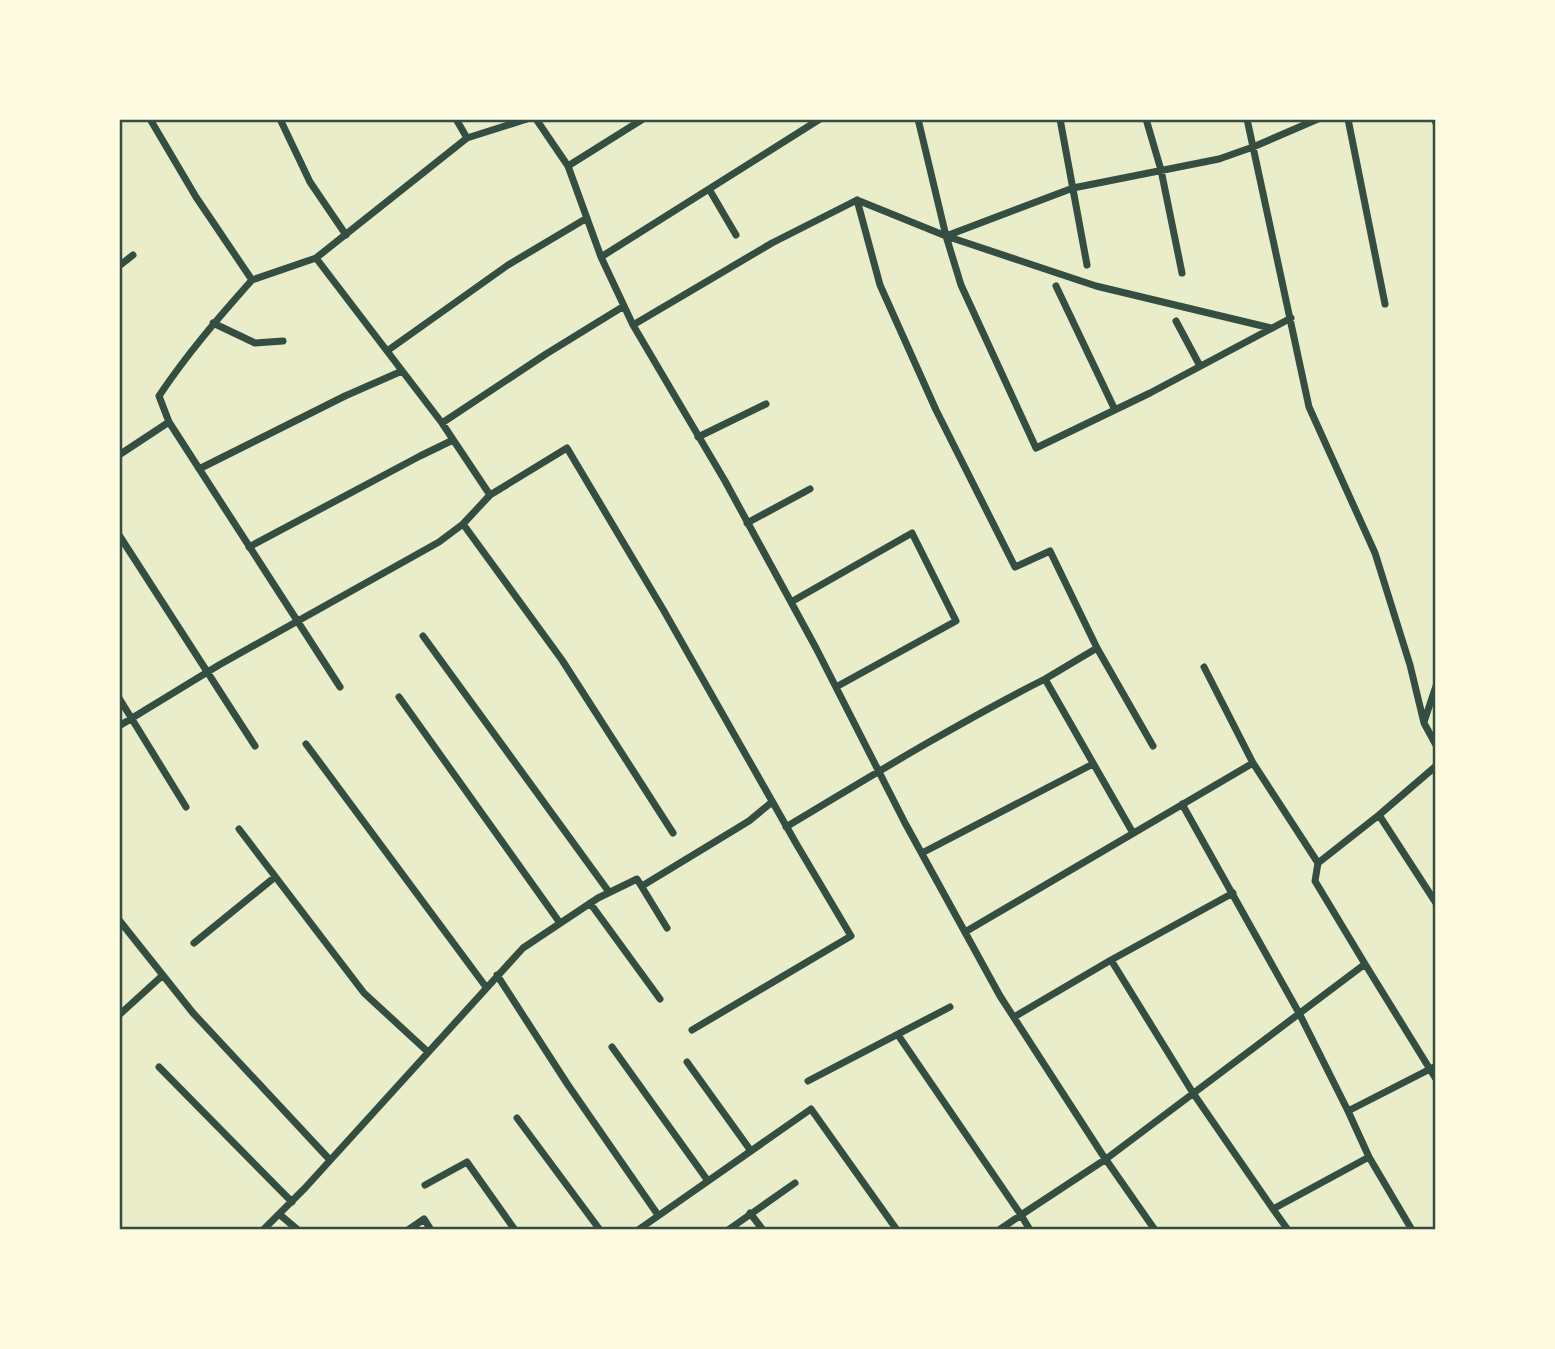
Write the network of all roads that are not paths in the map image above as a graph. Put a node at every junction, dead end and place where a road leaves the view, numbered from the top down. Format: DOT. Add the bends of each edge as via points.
graph roads {
  1 [pos="150,119"];
  2 [pos="280,119"];
  3 [pos="456,119"];
  4 [pos="527,119"];
  5 [pos="536,119"];
  6 [pos="643,119"];
  7 [pos="820,119"];
  8 [pos="918,119"];
  9 [pos="1060,119"];
  10 [pos="1146,119"];
  11 [pos="1247,119"];
  12 [pos="1318,119"];
  13 [pos="1349,119"];
  14 [pos="467,138"];
  15 [pos="1253,147"];
  16 [pos="568,166"];
  17 [pos="1161,170"];
  18 [pos="709,188"];
  19 [pos="1073,188"];
  20 [pos="857,200"];
  21 [pos="587,218"];
  22 [pos="346,235"];
  23 [pos="736,235"];
  24 [pos="946,236"];
  25 [pos="133,256"];
  26 [pos="601,257"];
  27 [pos="316,258"];
  28 [pos="1087,265"];
  29 [pos="119,266"];
  30 [pos="1182,273"];
  31 [pos="252,280"];
  32 [pos="1056,286"];
  33 [pos="1385,304"];
  34 [pos="624,306"];
  35 [pos="1291,318"];
  36 [pos="1176,321"];
  37 [pos="214,323"];
  38 [pos="633,325"];
  39 [pos="1272,328"];
  40 [pos="284,341"];
  41 [pos="387,351"];
  42 [pos="1200,366"];
  43 [pos="402,371"];
  44 [pos="766,404"];
  45 [pos="1115,410"];
  46 [pos="169,422"];
  47 [pos="442,423"];
  48 [pos="698,437"];
  49 [pos="453,440"];
  50 [pos="119,455"];
  51 [pos="199,469"];
  52 [pos="810,489"];
  53 [pos="490,495"];
  54 [pos="747,523"];
  55 [pos="463,524"];
  56 [pos="119,535"];
  57 [pos="249,547"];
  58 [pos="791,602"];
  59 [pos="298,621"];
  60 [pos="422,636"];
  61 [pos="1097,648"];
  62 [pos="1204,667"];
  63 [pos="208,672"];
  64 [pos="1045,680"];
  65 [pos="1436,686"];
  66 [pos="340,687"];
  67 [pos="836,687"];
  68 [pos="399,697"];
  69 [pos="119,698"];
  70 [pos="132,718"];
  71 [pos="1424,723"];
  72 [pos="119,726"];
  73 [pos="306,744"];
  74 [pos="1436,745"];
  75 [pos="255,746"];
  76 [pos="1153,746"];
  77 [pos="1252,763"];
  78 [pos="1093,764"];
  79 [pos="1436,766"];
  80 [pos="879,771"];
  81 [pos="772,802"];
  82 [pos="1182,804"];
  83 [pos="186,807"];
  84 [pos="1379,815"];
  85 [pos="786,827"];
  86 [pos="239,828"];
  87 [pos="1133,833"];
  88 [pos="673,834"];
  89 [pos="922,853"];
  90 [pos="1318,863"];
  91 [pos="275,877"];
  92 [pos="642,886"];
  93 [pos="609,892"];
  94 [pos="1233,893"];
  95 [pos="590,903"];
  96 [pos="1436,903"];
  97 [pos="119,920"];
  98 [pos="560,923"];
  99 [pos="667,928"];
  100 [pos="965,932"];
  101 [pos="194,943"];
  102 [pos="1111,960"];
  103 [pos="1366,964"];
  104 [pos="163,975"];
  105 [pos="497,975"];
  106 [pos="486,987"];
  107 [pos="660,999"];
  108 [pos="950,1007"];
  109 [pos="1299,1013"];
  110 [pos="119,1015"];
  111 [pos="1014,1017"];
  112 [pos="692,1030"];
  113 [pos="898,1035"];
  114 [pos="612,1047"];
  115 [pos="428,1052"];
  116 [pos="687,1062"];
  117 [pos="159,1067"];
  118 [pos="1433,1067"];
  119 [pos="1436,1079"];
  120 [pos="808,1081"];
  121 [pos="1193,1093"];
  122 [pos="1348,1111"];
  123 [pos="517,1118"];
  124 [pos="751,1151"];
  125 [pos="1368,1157"];
  126 [pos="1106,1159"];
  127 [pos="330,1160"];
  128 [pos="708,1181"];
  129 [pos="795,1183"];
  130 [pos="425,1185"];
  131 [pos="292,1202"];
  132 [pos="1273,1209"];
  133 [pos="750,1213"];
  134 [pos="279,1214"];
  135 [pos="658,1215"];
  136 [pos="1021,1215"];
  137 [pos="264,1230"];
  138 [pos="298,1230"];
  139 [pos="408,1230"];
  140 [pos="431,1230"];
  141 [pos="515,1230"];
  142 [pos="600,1230"];
  143 [pos="638,1230"];
  144 [pos="728,1230"];
  145 [pos="763,1230"];
  146 [pos="897,1230"];
  147 [pos="999,1230"];
  148 [pos="1030,1230"];
  149 [pos="1155,1230"];
  150 [pos="1288,1230"];
  151 [pos="1412,1230"];
  1 -- 31 [label="street"];
  2 -- 22 [label="street" via="310,181"];
  3 -- 14 [label="street"];
  4 -- 14 [label="street"];
  5 -- 16 [label="street"];
  6 -- 16 [label="street"];
  7 -- 18 [label="street"];
  8 -- 24 [label="street"];
  9 -- 19 [label="street"];
  10 -- 17 [label="street"];
  11 -- 15 [label="street"];
  12 -- 15 [label="street"];
  13 -- 33 [label="street"];
  14 -- 22 [label="street"];
  15 -- 17 [label="street"];
  15 -- 35 [label="street"];
  16 -- 21 [label="street"];
  17 -- 19 [label="street"];
  17 -- 30 [label="street"];
  18 -- 23 [label="street"];
  18 -- 26 [label="street"];
  19 -- 24 [label="street"];
  19 -- 28 [label="street"];
  20 -- 24 [label="street"];
  20 -- 38 [label="street" via="772,243"];
  20 -- 61 [label="street" via="880,285 1015,567 1050,551"];
  21 -- 26 [label="street"];
  21 -- 41 [label="street" via="508,265"];
  22 -- 27 [label="street"];
  24 -- 39 [label="street" via="1096,286"];
  24 -- 45 [label="street" via="961,285 1036,448"];
  25 -- 29 [label="street"];
  26 -- 34 [label="street"];
  27 -- 31 [label="street"];
  27 -- 41 [label="street"];
  31 -- 37 [label="street"];
  32 -- 45 [label="street"];
  34 -- 38 [label="street"];
  34 -- 47 [label="street"];
  35 -- 39 [label="street"];
  35 -- 71 [label="street" via="1309,407 1375,553"];
  36 -- 42 [label="street"];
  37 -- 40 [label="street" via="255,343"];
  37 -- 46 [label="street" via="159,396"];
  38 -- 48 [label="street"];
  39 -- 42 [label="street"];
  41 -- 43 [label="street"];
  42 -- 45 [label="street"];
  43 -- 47 [label="street"];
  43 -- 51 [label="street"];
  44 -- 48 [label="street"];
  46 -- 50 [label="street"];
  46 -- 51 [label="street"];
  47 -- 49 [label="street"];
  48 -- 54 [label="street"];
  49 -- 53 [label="street"];
  49 -- 57 [label="street"];
  51 -- 57 [label="street"];
  52 -- 54 [label="street"];
  53 -- 55 [label="street"];
  53 -- 81 [label="street" via="567,448"];
  54 -- 58 [label="street"];
  55 -- 59 [label="street"];
  55 -- 88 [label="street" via="562,660"];
  56 -- 63 [label="street"];
  57 -- 59 [label="street"];
  58 -- 67 [label="street"];
  58 -- 67 [label="street" via="912,533 956,621"];
  59 -- 63 [label="street"];
  59 -- 66 [label="street"];
  60 -- 93 [label="street"];
  61 -- 64 [label="street"];
  61 -- 76 [label="street"];
  62 -- 77 [label="street"];
  63 -- 70 [label="street"];
  63 -- 75 [label="street"];
  64 -- 78 [label="street"];
  64 -- 80 [label="street"];
  65 -- 71 [label="street"];
  67 -- 80 [label="street"];
  68 -- 98 [label="street"];
  69 -- 70 [label="street"];
  70 -- 72 [label="street"];
  70 -- 83 [label="street"];
  71 -- 74 [label="street"];
  73 -- 106 [label="street"];
  77 -- 82 [label="street"];
  77 -- 90 [label="street"];
  78 -- 87 [label="street"];
  78 -- 89 [label="street"];
  79 -- 84 [label="street"];
  80 -- 85 [label="street"];
  80 -- 89 [label="street"];
  81 -- 85 [label="street"];
  81 -- 92 [label="street"];
  82 -- 87 [label="street"];
  82 -- 94 [label="street"];
  84 -- 90 [label="street"];
  84 -- 96 [label="street"];
  85 -- 112 [label="street" via="851,936"];
  86 -- 91 [label="street"];
  87 -- 100 [label="street"];
  89 -- 100 [label="street"];
  90 -- 103 [label="street" via="1315,881"];
  91 -- 101 [label="street"];
  91 -- 115 [label="street" via="363,993"];
  92 -- 93 [label="street" via="637,879"];
  92 -- 99 [label="street"];
  93 -- 95 [label="street"];
  94 -- 102 [label="street"];
  94 -- 109 [label="street"];
  95 -- 98 [label="street"];
  95 -- 107 [label="street"];
  97 -- 104 [label="street"];
  98 -- 105 [label="street" via="523,948"];
  100 -- 111 [label="street"];
  102 -- 111 [label="street"];
  102 -- 121 [label="street"];
  103 -- 109 [label="street"];
  103 -- 118 [label="street"];
  104 -- 110 [label="street"];
  104 -- 127 [label="street"];
  105 -- 106 [label="street"];
  105 -- 135 [label="street"];
  106 -- 115 [label="street"];
  108 -- 113 [label="street"];
  109 -- 121 [label="street"];
  109 -- 122 [label="street"];
  111 -- 126 [label="street"];
  113 -- 120 [label="street"];
  113 -- 136 [label="street"];
  114 -- 128 [label="street"];
  115 -- 127 [label="street"];
  116 -- 124 [label="street"];
  117 -- 131 [label="street"];
  118 -- 119 [label="street"];
  118 -- 122 [label="street"];
  121 -- 126 [label="street"];
  121 -- 132 [label="street"];
  122 -- 125 [label="street"];
  123 -- 142 [label="street"];
  124 -- 128 [label="street"];
  124 -- 146 [label="street" via="811,1109"];
  125 -- 132 [label="street"];
  125 -- 151 [label="street"];
  126 -- 136 [label="street"];
  126 -- 149 [label="street"];
  127 -- 131 [label="street"];
  128 -- 135 [label="street"];
  129 -- 133 [label="street"];
  130 -- 141 [label="street" via="467,1162"];
  131 -- 134 [label="street"];
  132 -- 150 [label="street"];
  133 -- 144 [label="street"];
  133 -- 145 [label="street"];
  134 -- 137 [label="street"];
  134 -- 138 [label="street"];
  135 -- 143 [label="street"];
  136 -- 147 [label="street"];
  136 -- 148 [label="street"];
  139 -- 140 [label="street" via="424,1219"];
}
